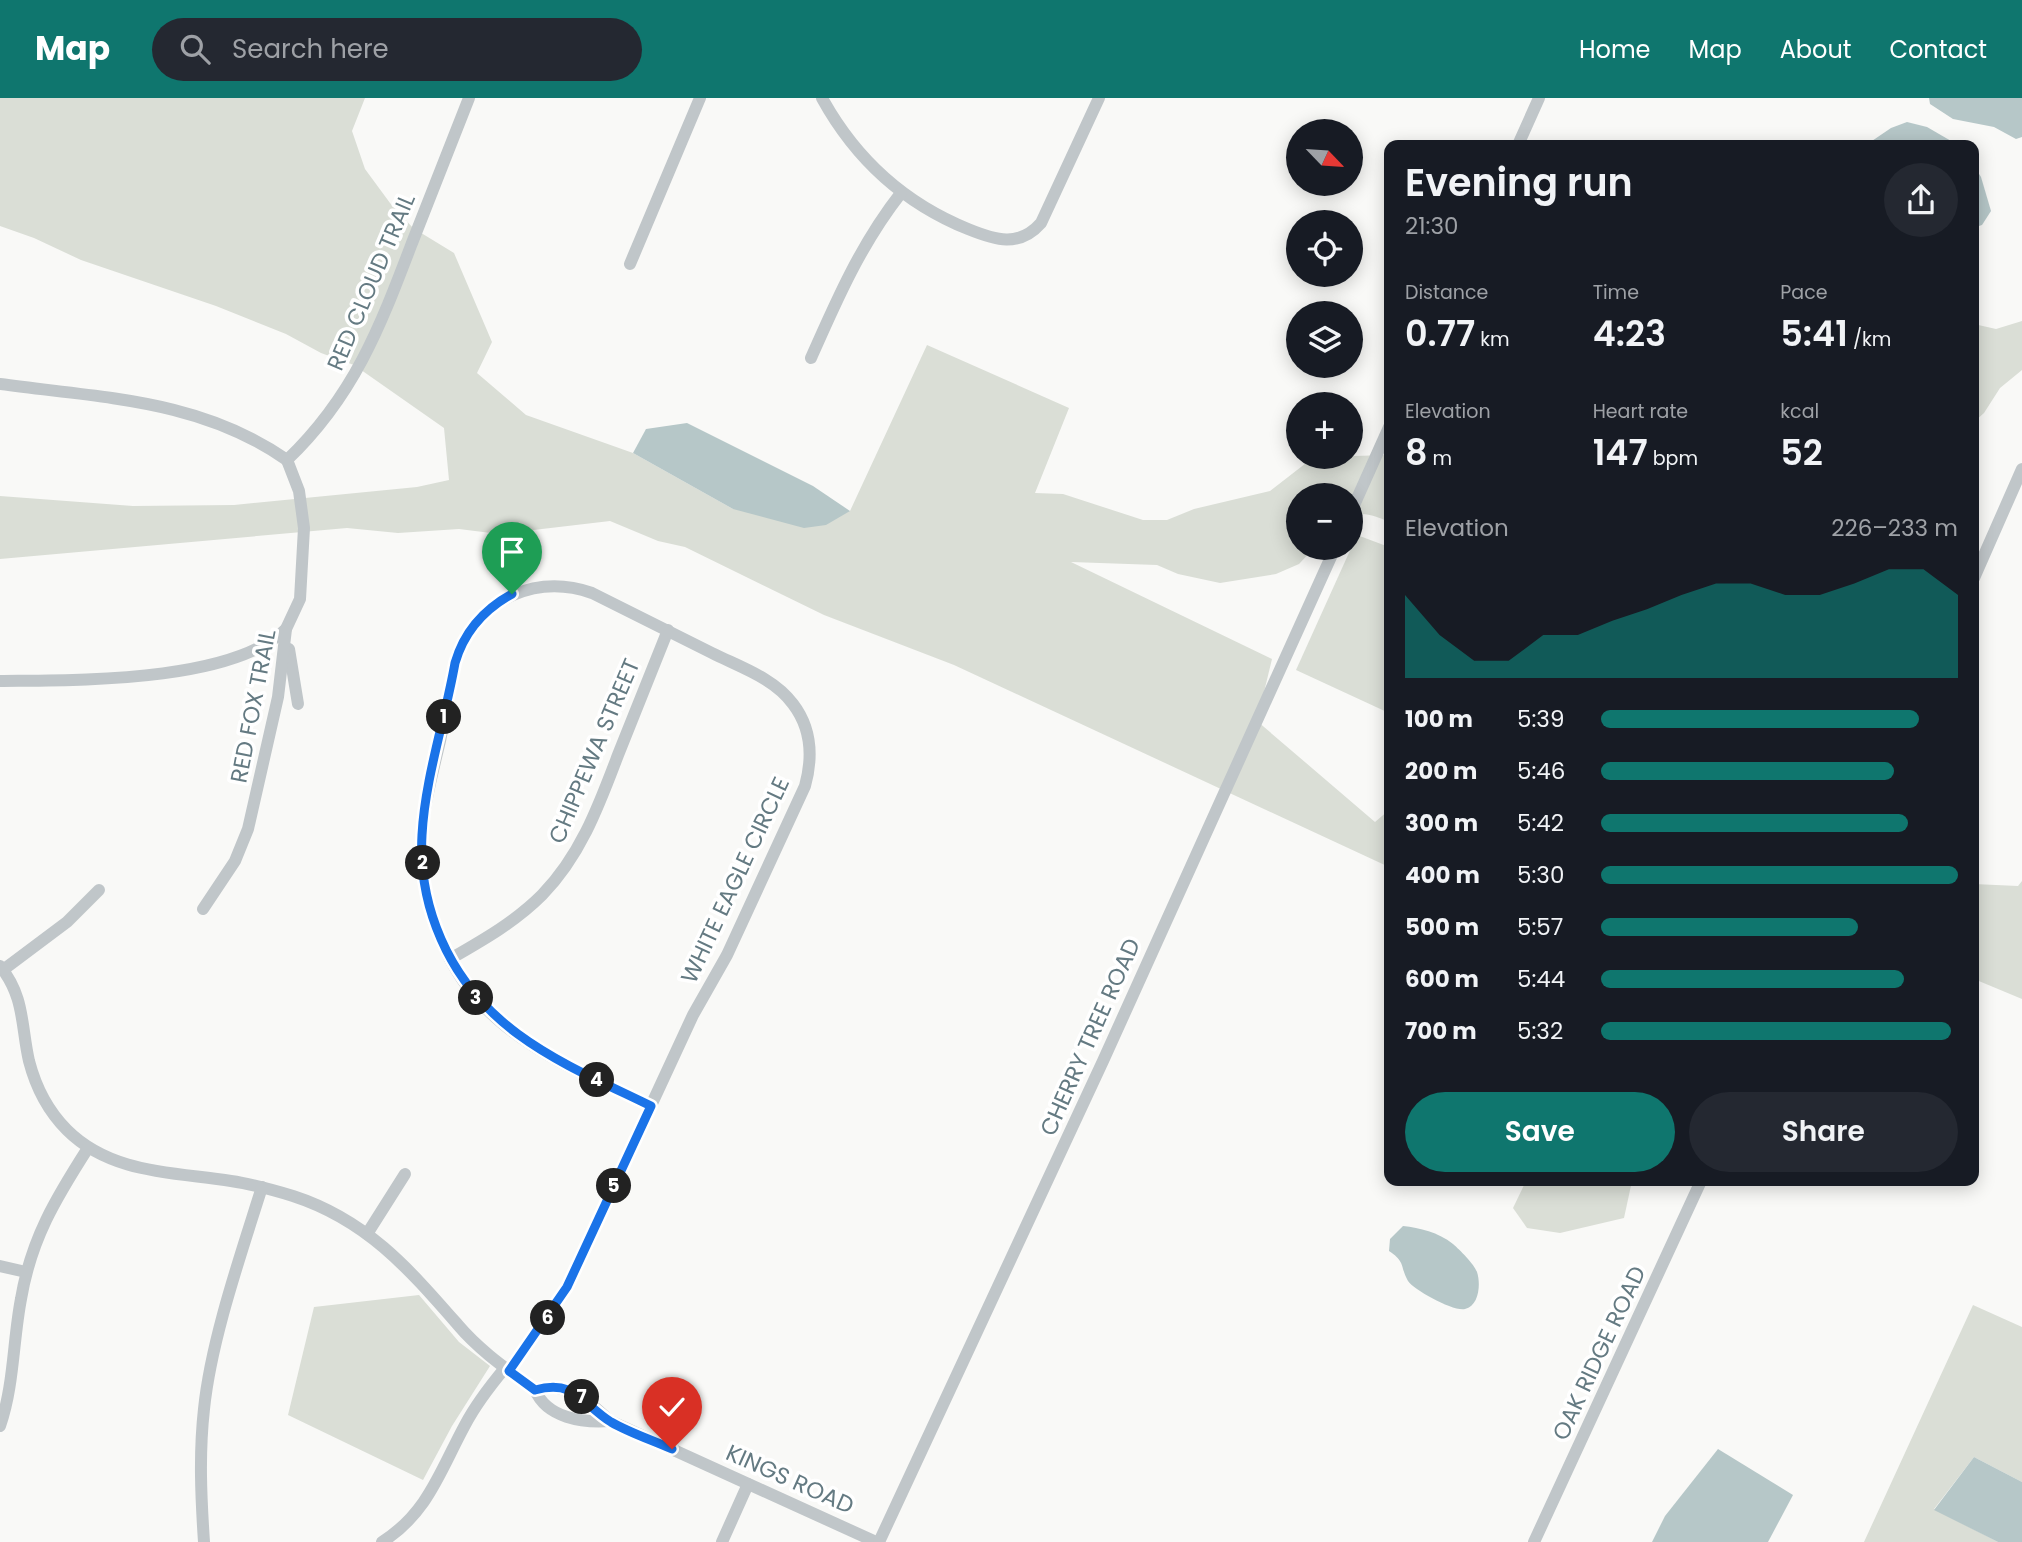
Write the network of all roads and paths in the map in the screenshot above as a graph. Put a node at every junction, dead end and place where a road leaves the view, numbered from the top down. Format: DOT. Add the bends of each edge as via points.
graph roads {
  1 [pos="469,98"];
  2 [pos="700,98"];
  3 [pos="822,98"];
  4 [pos="1099,98"];
  5 [pos="1539,98"];
  6 [pos="1520,140"];
  7 [pos="901,192"];
  8 [pos="630,264"];
  9 [pos="811,358"];
  10 [pos="0,384"];
  11 [pos="1384,438"];
  12 [pos="287,460"];
  13 [pos="2022,469"];
  14 [pos="1363,485"];
  15 [pos="1330,560"];
  16 [pos="1979,567"];
  17 [pos="286,629"];
  18 [pos="667,630"];
  19 [pos="0,681"];
  20 [pos="298,704"];
  21 [pos="99,890"];
  22 [pos="203,909"];
  23 [pos="450,958"];
  24 [pos="1,968"];
  25 [pos="651,1106"];
  26 [pos="88,1149"];
  27 [pos="405,1174"];
  28 [pos="1699,1186"];
  29 [pos="262,1187"];
  30 [pos="367,1234"];
  31 [pos="0,1266"];
  32 [pos="26,1272"];
  33 [pos="507,1369"];
  34 [pos="535,1390"];
  35 [pos="577,1393"];
  36 [pos="566,1416"];
  37 [pos="610,1421"];
  38 [pos="0,1426"];
  39 [pos="748,1484"];
  40 [pos="204,1542"];
  41 [pos="382,1542"];
  42 [pos="722,1542"];
  43 [pos="878,1542"];
  44 [pos="1534,1542"];
  1 -- 12 [label="street, RED CLOUD TRAIL" via="392,295 354,378 324,422"];
  2 -- 8 [label="street"];
  3 -- 7 [label="street" via="864,159"];
  4 -- 7 [label="street" via="1044,217 1026,236 994,239 934,214"];
  5 -- 6 [label="street"];
  7 -- 9 [label="street" via="849,272"];
  10 -- 12 [label="street" via="128,400 189,413 244,433"];
  11 -- 14 [label="street"];
  12 -- 17 [label="street, RED FOX TRAIL" via="299,491 304,528 300,599"];
  13 -- 16 [label="street"];
  15 -- 43 [label="street, CHERRY TREE ROAD"];
  17 -- 19 [label="street" via="257,651 204,666 116,679"];
  17 -- 20 [label="street"];
  17 -- 22 [label="street, RED FOX TRAIL" via="278,697 248,829 235,860"];
  18 -- 23 [label="street, CHIPPEWA STREET" via="593,818 571,860 519,916"];
  18 -- 23 [label="street, WHITE EAGLE CIRCLE" via="577,587 546,585 502,600 468,631 455,663 422,835 429,904"];
  18 -- 25 [label="street, WHITE EAGLE CIRCLE" via="783,692 803,720 810,758 804,786 727,955"];
  21 -- 24 [label="street" via="61,927"];
  23 -- 25 [label="street, WHITE EAGLE CIRCLE" via="488,1010 527,1042"];
  24 -- 26 [label="street" via="21,1006 40,1093 58,1121"];
  25 -- 33 [label="street, WHITE EAGLE CIRCLE" via="567,1287"];
  26 -- 29 [label="street, KINGS ROAD" via="128,1165"];
  26 -- 32 [label="street" via="47,1214"];
  27 -- 30 [label="street"];
  28 -- 44 [label="street, OAK RIDGE ROAD"];
  29 -- 30 [label="street, KINGS ROAD" via="320,1207"];
  29 -- 40 [label="street" via="217,1342 204,1407 199,1477"];
  30 -- 33 [label="street, KINGS ROAD" via="411,1270 457,1325"];
  31 -- 32 [label="street"];
  32 -- 38 [label="street"];
  33 -- 34 [label="street, KINGS ROAD"];
  33 -- 41 [label="street, WHITE EAGLE CIRCLE" via="466,1423 427,1500 410,1522"];
  34 -- 35 [label="street" via="563,1387"];
  34 -- 36 [label="street, KINGS ROAD" via="541,1403"];
  35 -- 36 [label="street"];
  35 -- 37 [label="street, KINGS ROAD"];
  36 -- 37 [label="street, KINGS ROAD" via="589,1423"];
  37 -- 39 [label="street, KINGS ROAD"];
  39 -- 42 [label="street"];
  39 -- 43 [label="street, KINGS ROAD"];
}
